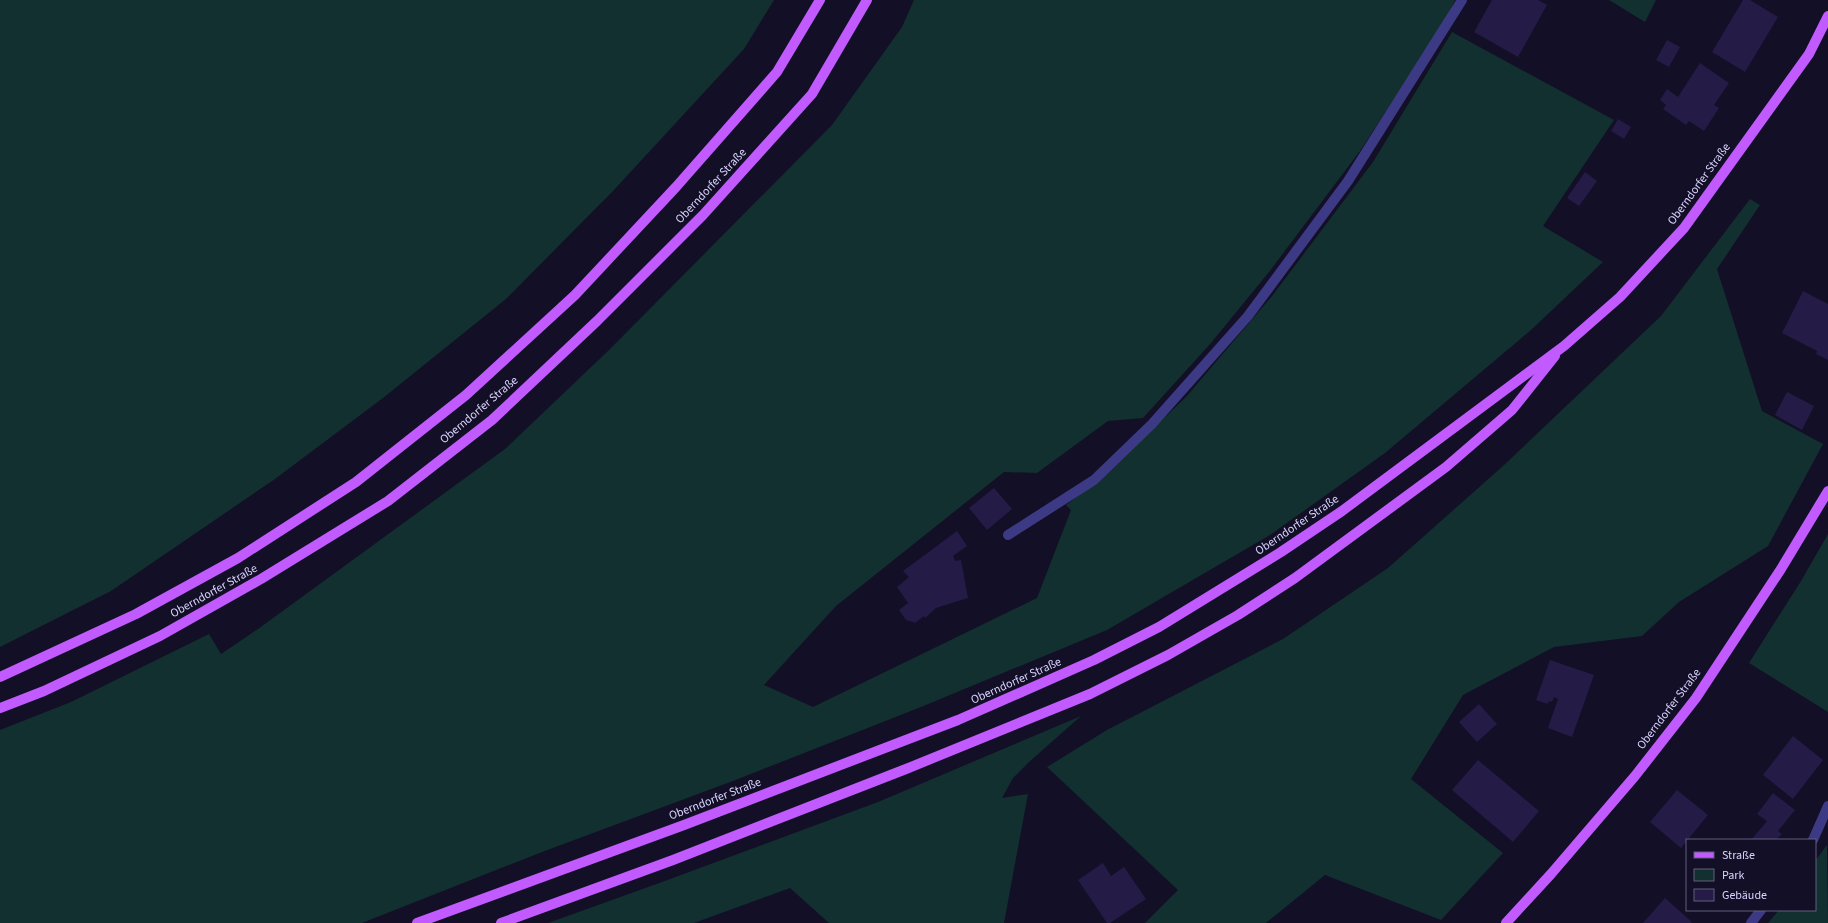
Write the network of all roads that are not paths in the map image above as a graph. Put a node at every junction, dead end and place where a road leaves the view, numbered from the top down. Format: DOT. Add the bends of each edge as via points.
graph roads {
  1 [pos="820,0"];
  2 [pos="867,0"];
  3 [pos="1462,0"];
  4 [pos="1828,16"];
  5 [pos="1564,346"];
  6 [pos="1828,491"];
  7 [pos="1008,535"];
  8 [pos="0,677"];
  9 [pos="0,708"];
  10 [pos="1828,806"];
  11 [pos="1813,839"];
  12 [pos="1761,911"];
  13 [pos="417,923"];
  14 [pos="501,923"];
  15 [pos="1506,923"];
  16 [pos="1751,923"];
  1 -- 8 [label="main road, Oberndorfer Straße" via="776,72 676,187 575,295 466,395 356,482 238,558 136,614"];
  2 -- 9 [label="main road, Oberndorfer Straße" via="812,94 703,216 492,420 388,501 261,579 160,636 44,691"];
  3 -- 7 [label="street" via="1348,181 1248,316 1152,424 1094,480"];
  4 -- 5 [label="main road, Oberndorfer Straße" via="1809,54 1684,228 1620,297"];
  5 -- 13 [label="main road, Oberndorfer Straße" via="1342,511 1281,552 1159,627 1094,660 958,720"];
  5 -- 14 [label="main road, Oberndorfer Straße" via="1512,410 1446,467 1295,578 1238,615 1168,655 1090,694 920,763 673,860"];
  6 -- 15 [label="main road, Oberndorfer Straße" via="1781,569 1696,698 1635,776"];
  10 -- 11 [label="street"];
  12 -- 16 [label="street"];
}
